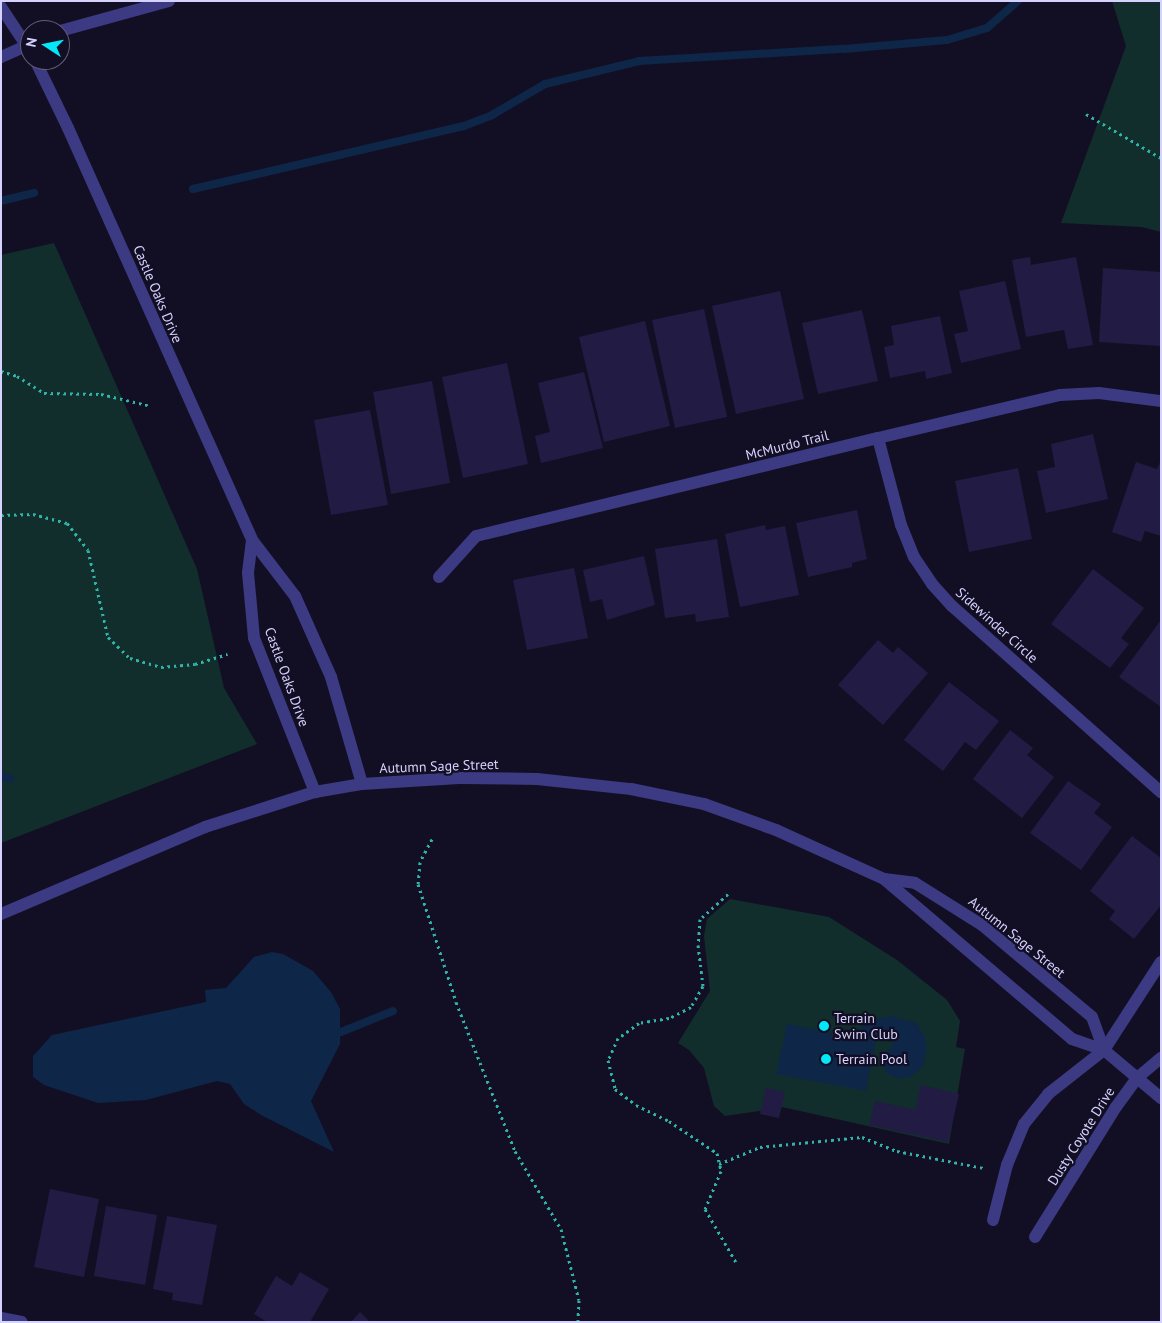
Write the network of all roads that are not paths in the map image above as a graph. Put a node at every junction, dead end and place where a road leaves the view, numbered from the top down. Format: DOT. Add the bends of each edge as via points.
graph roads {
  1 [pos="170,1"];
  2 [pos="1,6"];
  3 [pos="70,28"];
  4 [pos="20,34"];
  5 [pos="20,50"];
  6 [pos="1,57"];
  7 [pos="40,70"];
  8 [pos="1161,401"];
  9 [pos="878,438"];
  10 [pos="252,540"];
  11 [pos="439,577"];
  12 [pos="362,784"];
  13 [pos="315,792"];
  14 [pos="1161,792"];
  15 [pos="884,879"];
  16 [pos="1,914"];
  17 [pos="1161,962"];
  18 [pos="1104,1050"];
  19 [pos="1161,1058"];
  20 [pos="1137,1078"];
  21 [pos="1161,1098"];
  22 [pos="993,1220"];
  23 [pos="1035,1237"];
  24 [pos="1,1318"];
  25 [pos="22,1322"];
  1 -- 3 [label="street"];
  2 -- 4 [label="street"];
  5 -- 6 [label="street"];
  7 -- 10 [label="street, Castle Oaks Drive"];
  8 -- 9 [label="street, McMurdo Trail" via="1099,393 1060,395"];
  9 -- 11 [label="street, McMurdo Trail" via="476,536"];
  9 -- 14 [label="street, Sidewinder Circle" via="901,525 914,557 932,584 952,606"];
  10 -- 12 [label="street, Castle Oaks Drive" via="295,596 331,676"];
  10 -- 13 [label="street, Castle Oaks Drive" via="248,573 254,638"];
  12 -- 13 [label="street, Autumn Sage Street"];
  12 -- 15 [label="street, Autumn Sage Street" via="459,778 537,779 631,789 722,811 776,830"];
  13 -- 16 [label="street, Autumn Sage Street" via="205,827"];
  15 -- 18 [label="street, Autumn Sage Street" via="1072,1039"];
  15 -- 18 [label="street, Autumn Sage Street" via="915,884 982,925 1092,1017"];
  17 -- 18 [label="street"];
  18 -- 20 [label="street, Autumn Sage Street"];
  18 -- 22 [label="street" via="1048,1094 1024,1124 1007,1165"];
  19 -- 20 [label="street, Dusty Coyote Drive"];
  20 -- 21 [label="street, Autumn Sage Street"];
  20 -- 23 [label="street, Dusty Coyote Drive"];
  24 -- 25 [label="street"];
}
